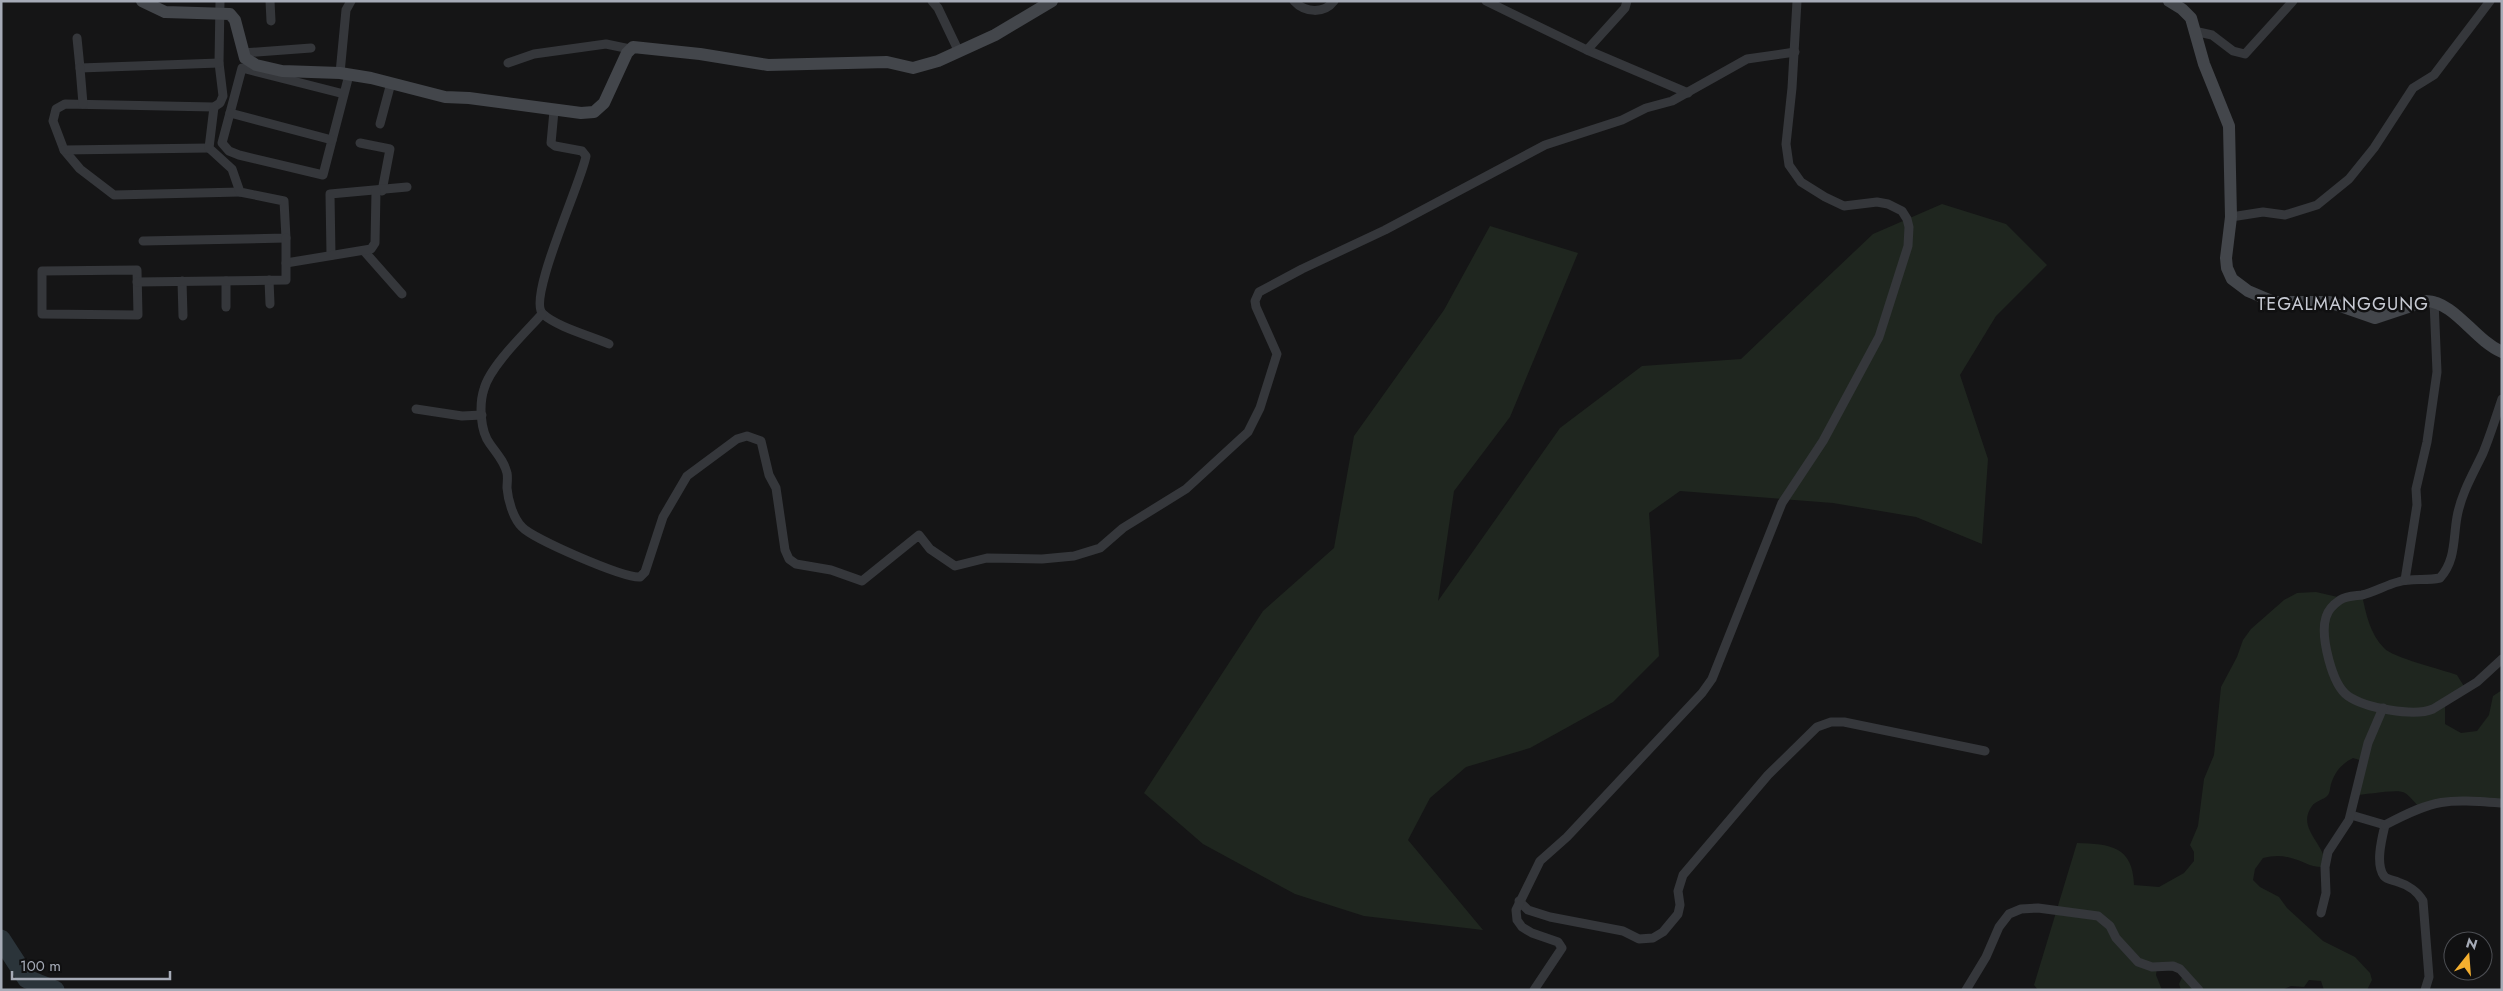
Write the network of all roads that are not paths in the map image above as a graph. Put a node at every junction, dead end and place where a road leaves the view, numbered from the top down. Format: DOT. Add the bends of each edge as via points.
graph roads {
  1 [pos="142,1"];
  2 [pos="270,1"];
  3 [pos="351,1"];
  4 [pos="932,1"];
  5 [pos="1052,1"];
  6 [pos="1294,1"];
  7 [pos="1334,1"];
  8 [pos="1486,1"];
  9 [pos="1627,1"];
  10 [pos="1797,1"];
  11 [pos="2169,1"];
  12 [pos="2293,1"];
  13 [pos="2490,1"];
  14 [pos="220,7"];
  15 [pos="271,21"];
  16 [pos="2194,31"];
  17 [pos="77,38"];
  18 [pos="311,48"];
  19 [pos="630,49"];
  20 [pos="958,50"];
  21 [pos="1588,50"];
  22 [pos="1794,52"];
  23 [pos="243,53"];
  24 [pos="219,63"];
  25 [pos="508,63"];
  26 [pos="80,68"];
  27 [pos="345,74"];
  28 [pos="391,83"];
  29 [pos="1688,93"];
  30 [pos="344,94"];
  31 [pos="83,104"];
  32 [pos="214,107"];
  33 [pos="554,111"];
  34 [pos="230,113"];
  35 [pos="380,124"];
  36 [pos="332,140"];
  37 [pos="360,143"];
  38 [pos="209,148"];
  39 [pos="64,150"];
  40 [pos="407,187"];
  41 [pos="379,191"];
  42 [pos="240,192"];
  43 [pos="2231,217"];
  44 [pos="286,238"];
  45 [pos="142,241"];
  46 [pos="364,251"];
  47 [pos="330,255"];
  48 [pos="286,262"];
  49 [pos="269,280"];
  50 [pos="182,281"];
  51 [pos="226,281"];
  52 [pos="137,282"];
  53 [pos="402,294"];
  54 [pos="2434,301"];
  55 [pos="270,304"];
  56 [pos="226,307"];
  57 [pos="542,314"];
  58 [pos="183,316"];
  59 [pos="609,344"];
  60 [pos="2502,352"];
  61 [pos="2502,399"];
  62 [pos="416,409"];
  63 [pos="482,415"];
  64 [pos="2405,580"];
  65 [pos="2502,659"];
  66 [pos="2383,708"];
  67 [pos="1985,751"];
  68 [pos="2502,804"];
  69 [pos="2351,815"];
  70 [pos="2385,825"];
  71 [pos="1519,901"];
  72 [pos="2321,913"];
  73 [pos="1534,990"];
  74 [pos="1966,990"];
  75 [pos="2199,990"];
  76 [pos="2425,990"];
  1 -- 14 [label="street" via="155,9 171,12"];
  2 -- 15 [label="street"];
  3 -- 27 [label="street" via="346,10"];
  4 -- 20 [label="street"];
  5 -- 20 [label="street" via="995,35"];
  6 -- 7 [label="street" via="1300,6 1321,11"];
  8 -- 21 [label="street"];
  9 -- 21 [label="street" via="1625,8"];
  10 -- 22 [label="street"];
  11 -- 16 [label="street" via="2191,18"];
  12 -- 16 [label="street" via="2245,54 2233,51 2212,35"];
  13 -- 43 [label="street" via="2434,75 2420,81 2405,97 2378,143 2349,179 2317,205 2303,210 2285,215 2263,212"];
  14 -- 23 [label="street" via="235,20"];
  14 -- 24 [label="street"];
  16 -- 43 [label="street" via="2229,126"];
  17 -- 26 [label="street"];
  18 -- 23 [label="street"];
  19 -- 20 [label="street" via="638,47 700,54 768,65 887,62 913,68 938,61"];
  19 -- 25 [label="street" via="606,44 534,54"];
  19 -- 33 [label="street" via="600,108 588,112"];
  21 -- 29 [label="street"];
  22 -- 29 [label="street" via="1747,59"];
  22 -- 71 [label="street" via="1786,144 1789,165 1801,182 1844,206 1877,202 1902,211 1908,219 1908,246 1893,298 1879,337 1823,442 1782,503 1712,678 1702,693 1566,837 1542,857"];
  23 -- 27 [label="street" via="256,65 282,71"];
  24 -- 26 [label="street"];
  24 -- 32 [label="street" via="223,96"];
  26 -- 31 [label="street"];
  27 -- 28 [label="street"];
  27 -- 30 [label="street"];
  28 -- 33 [label="street" via="444,97"];
  28 -- 35 [label="street"];
  29 -- 63 [label="street" via="1545,145 1259,292 1256,307 1277,354 1260,408 1248,432 1186,489 1090,553 1042,559 987,558 955,566 944,561 918,535 862,581 831,570 796,564 786,555 778,496 763,446 761,441 747,436 737,439 680,484 663,517 645,572 636,577 546,542 522,526 511,504 508,475 488,442"];
  30 -- 34 [label="street" via="242,68"];
  30 -- 36 [label="street"];
  31 -- 32 [label="street"];
  31 -- 39 [label="street" via="60,106 54,114 55,128"];
  32 -- 38 [label="street"];
  33 -- 57 [label="street" via="551,143 582,151 586,156 584,169 558,232 538,301"];
  34 -- 36 [label="street"];
  34 -- 36 [label="street" via="222,143 229,151 240,155 323,175"];
  37 -- 41 [label="street" via="390,149"];
  38 -- 39 [label="street"];
  38 -- 42 [label="street" via="232,169"];
  39 -- 42 [label="street" via="80,169 114,195"];
  40 -- 41 [label="street"];
  41 -- 46 [label="street" via="375,243"];
  41 -- 47 [label="street" via="330,194"];
  42 -- 44 [label="street" via="284,201"];
  43 -- 54 [label="street" via="2227,268 2232,280 2274,302 2329,302 2375,318"];
  44 -- 45 [label="street"];
  44 -- 48 [label="street"];
  46 -- 47 [label="street"];
  46 -- 53 [label="street"];
  47 -- 48 [label="street"];
  48 -- 49 [label="street" via="286,280"];
  49 -- 51 [label="street"];
  49 -- 55 [label="street"];
  50 -- 51 [label="street"];
  50 -- 52 [label="street"];
  50 -- 58 [label="street"];
  51 -- 56 [label="street"];
  52 -- 52 [label="street" via="138,315 42,314 42,271 137,270"];
  54 -- 60 [label="street" via="2448,308 2485,344"];
  54 -- 64 [label="street" via="2437,372 2427,442 2416,489 2417,505"];
  57 -- 59 [label="street"];
  57 -- 63 [label="street" via="493,371 484,388"];
  61 -- 64 [label="street" via="2483,453 2463,495 2448,569 2440,578"];
  62 -- 63 [label="street" via="462,416"];
  64 -- 66 [label="street" via="2374,592 2342,598 2325,618 2331,671 2338,686 2348,696"];
  65 -- 66 [label="street" via="2477,682 2426,712"];
  66 -- 69 [label="street" via="2368,743"];
  67 -- 71 [label="street" via="1844,722 1817,727 1768,775 1693,862 1679,884 1678,914 1663,932 1653,938 1639,938 1623,931 1550,917 1528,910"];
  68 -- 70 [label="street" via="2458,800 2432,803"];
  69 -- 70 [label="street"];
  69 -- 72 [label="street" via="2328,852 2326,893"];
  70 -- 76 [label="street" via="2380,851 2383,874 2385,878 2416,892 2423,901 2429,977"];
  71 -- 73 [label="street" via="1516,914 1522,928 1562,946"];
  74 -- 75 [label="street" via="2009,914 2038,908 2098,916 2138,962 2152,967 2180,968"];
}
